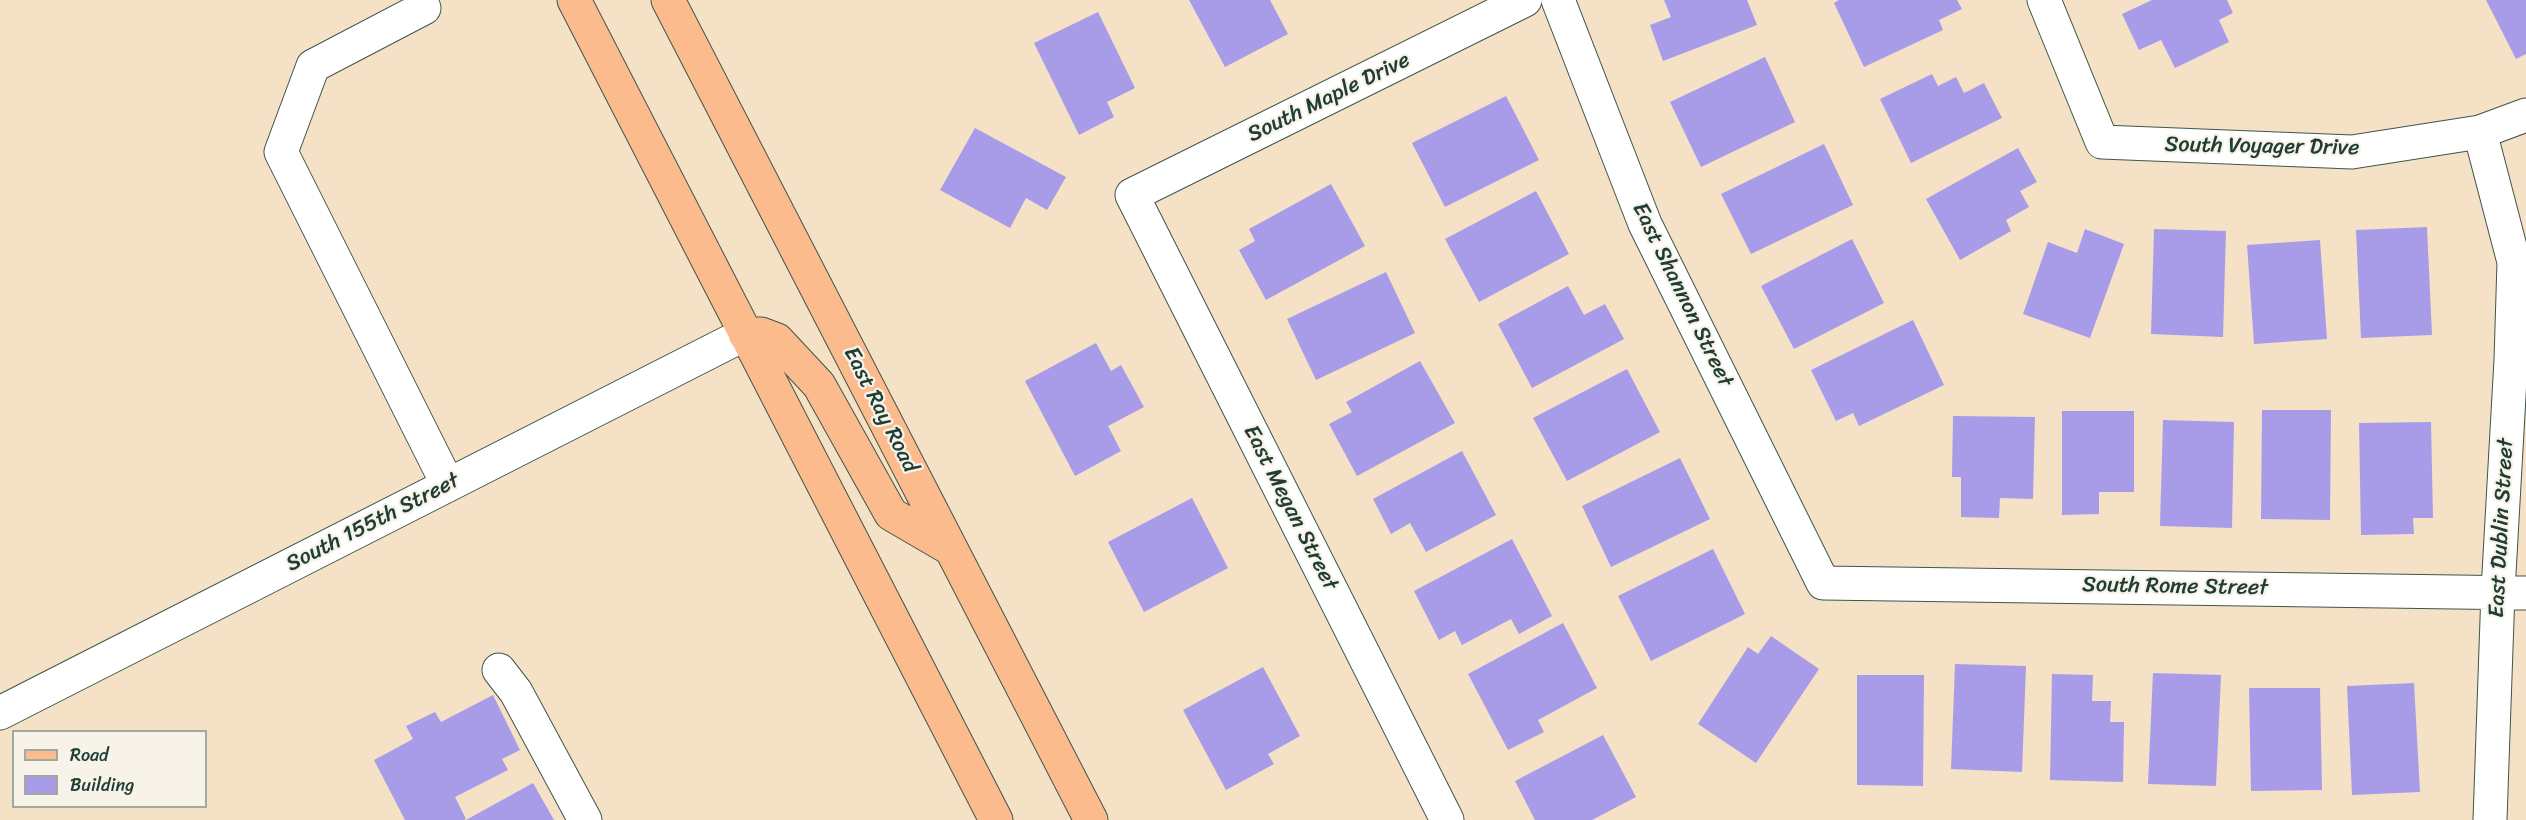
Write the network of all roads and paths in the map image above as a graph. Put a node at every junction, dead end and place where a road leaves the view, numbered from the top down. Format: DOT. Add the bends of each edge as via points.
graph roads {
  1 [pos="420,0"];
  2 [pos="574,0"];
  3 [pos="668,0"];
  4 [pos="1525,0"];
  5 [pos="1558,0"];
  6 [pos="2044,0"];
  7 [pos="2526,115"];
  8 [pos="2480,132"];
  9 [pos="1132,195"];
  10 [pos="745,334"];
  11 [pos="448,485"];
  12 [pos="951,549"];
  13 [pos="1823,583"];
  14 [pos="2512,592"];
  15 [pos="499,670"];
  16 [pos="0,713"];
  17 [pos="585,820"];
  18 [pos="996,820"];
  19 [pos="1091,820"];
  20 [pos="1447,820"];
  21 [pos="2490,820"];
  1 -- 11 [label="street" via="424,8 313,66 281,152"];
  2 -- 10 [label="main road"];
  3 -- 12 [label="main road, East Ray Road"];
  4 -- 9 [label="street, South Maple Drive"];
  5 -- 13 [label="street, East Shannon Street" via="1645,224"];
  6 -- 8 [label="street, South Voyager Drive" via="2102,142 2352,152"];
  7 -- 8 [label="street, South Voyager Drive"];
  8 -- 14 [label="street, East Dublin Street" via="2514,262"];
  9 -- 20 [label="street, East Megan Street"];
  10 -- 11 [label="street, South 155th Street"];
  10 -- 12 [label="main road" via="777,340 819,385 891,514"];
  10 -- 18 [label="main road"];
  11 -- 16 [label="street, South 155th Street"];
  12 -- 19 [label="main road, East Ray Road"];
  13 -- 14 [label="street, South Rome Street"];
  14 -- 21 [label="street, East Dublin Street"];
  15 -- 17 [label="street" via="516,692"];
}
